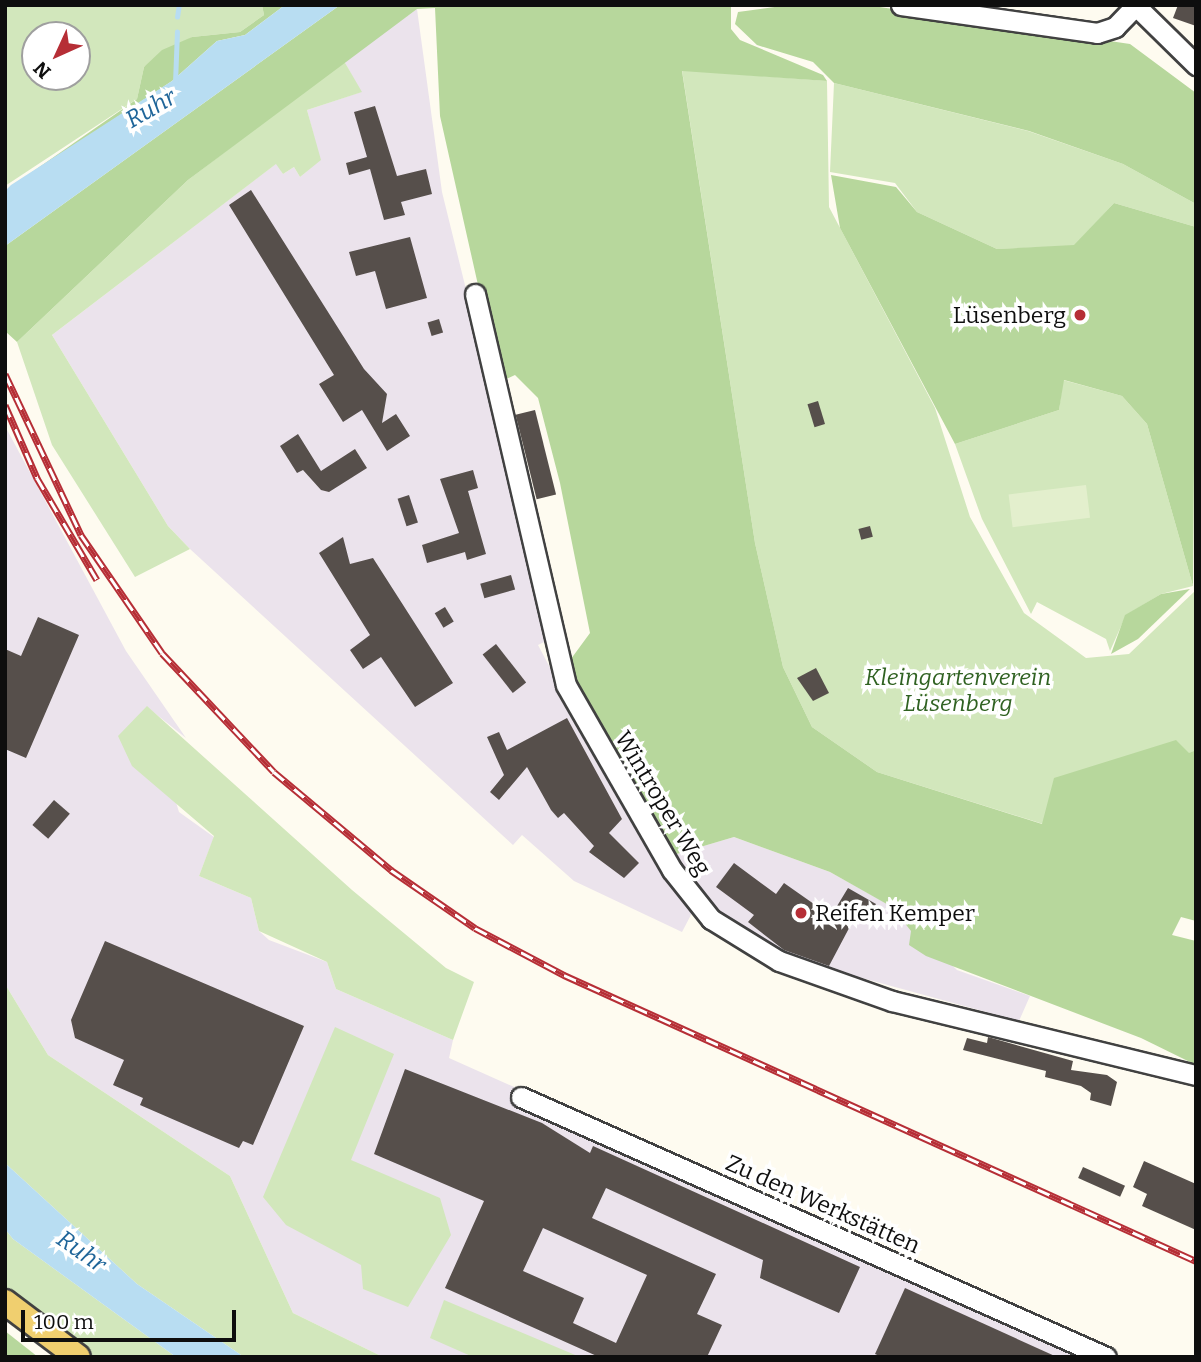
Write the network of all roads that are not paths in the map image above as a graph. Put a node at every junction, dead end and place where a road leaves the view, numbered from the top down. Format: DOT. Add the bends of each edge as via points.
graph roads {
  1 [pos="901,5"];
  2 [pos="1135,5"];
  3 [pos="1196,65"];
  4 [pos="475,294"];
  5 [pos="1196,1075"];
  6 [pos="521,1097"];
  7 [pos="5,1302"];
  8 [pos="78,1357"];
  9 [pos="1106,1357"];
  1 -- 2 [label="street" via="1097,33 1115,27"];
  2 -- 3 [label="street"];
  4 -- 5 [label="street, Wintroper Weg" via="566,685 672,870 711,919 762,953 892,1001"];
  6 -- 9 [label="street, Zu den Werkstätten"];
  7 -- 8 [label="main road"];
}
